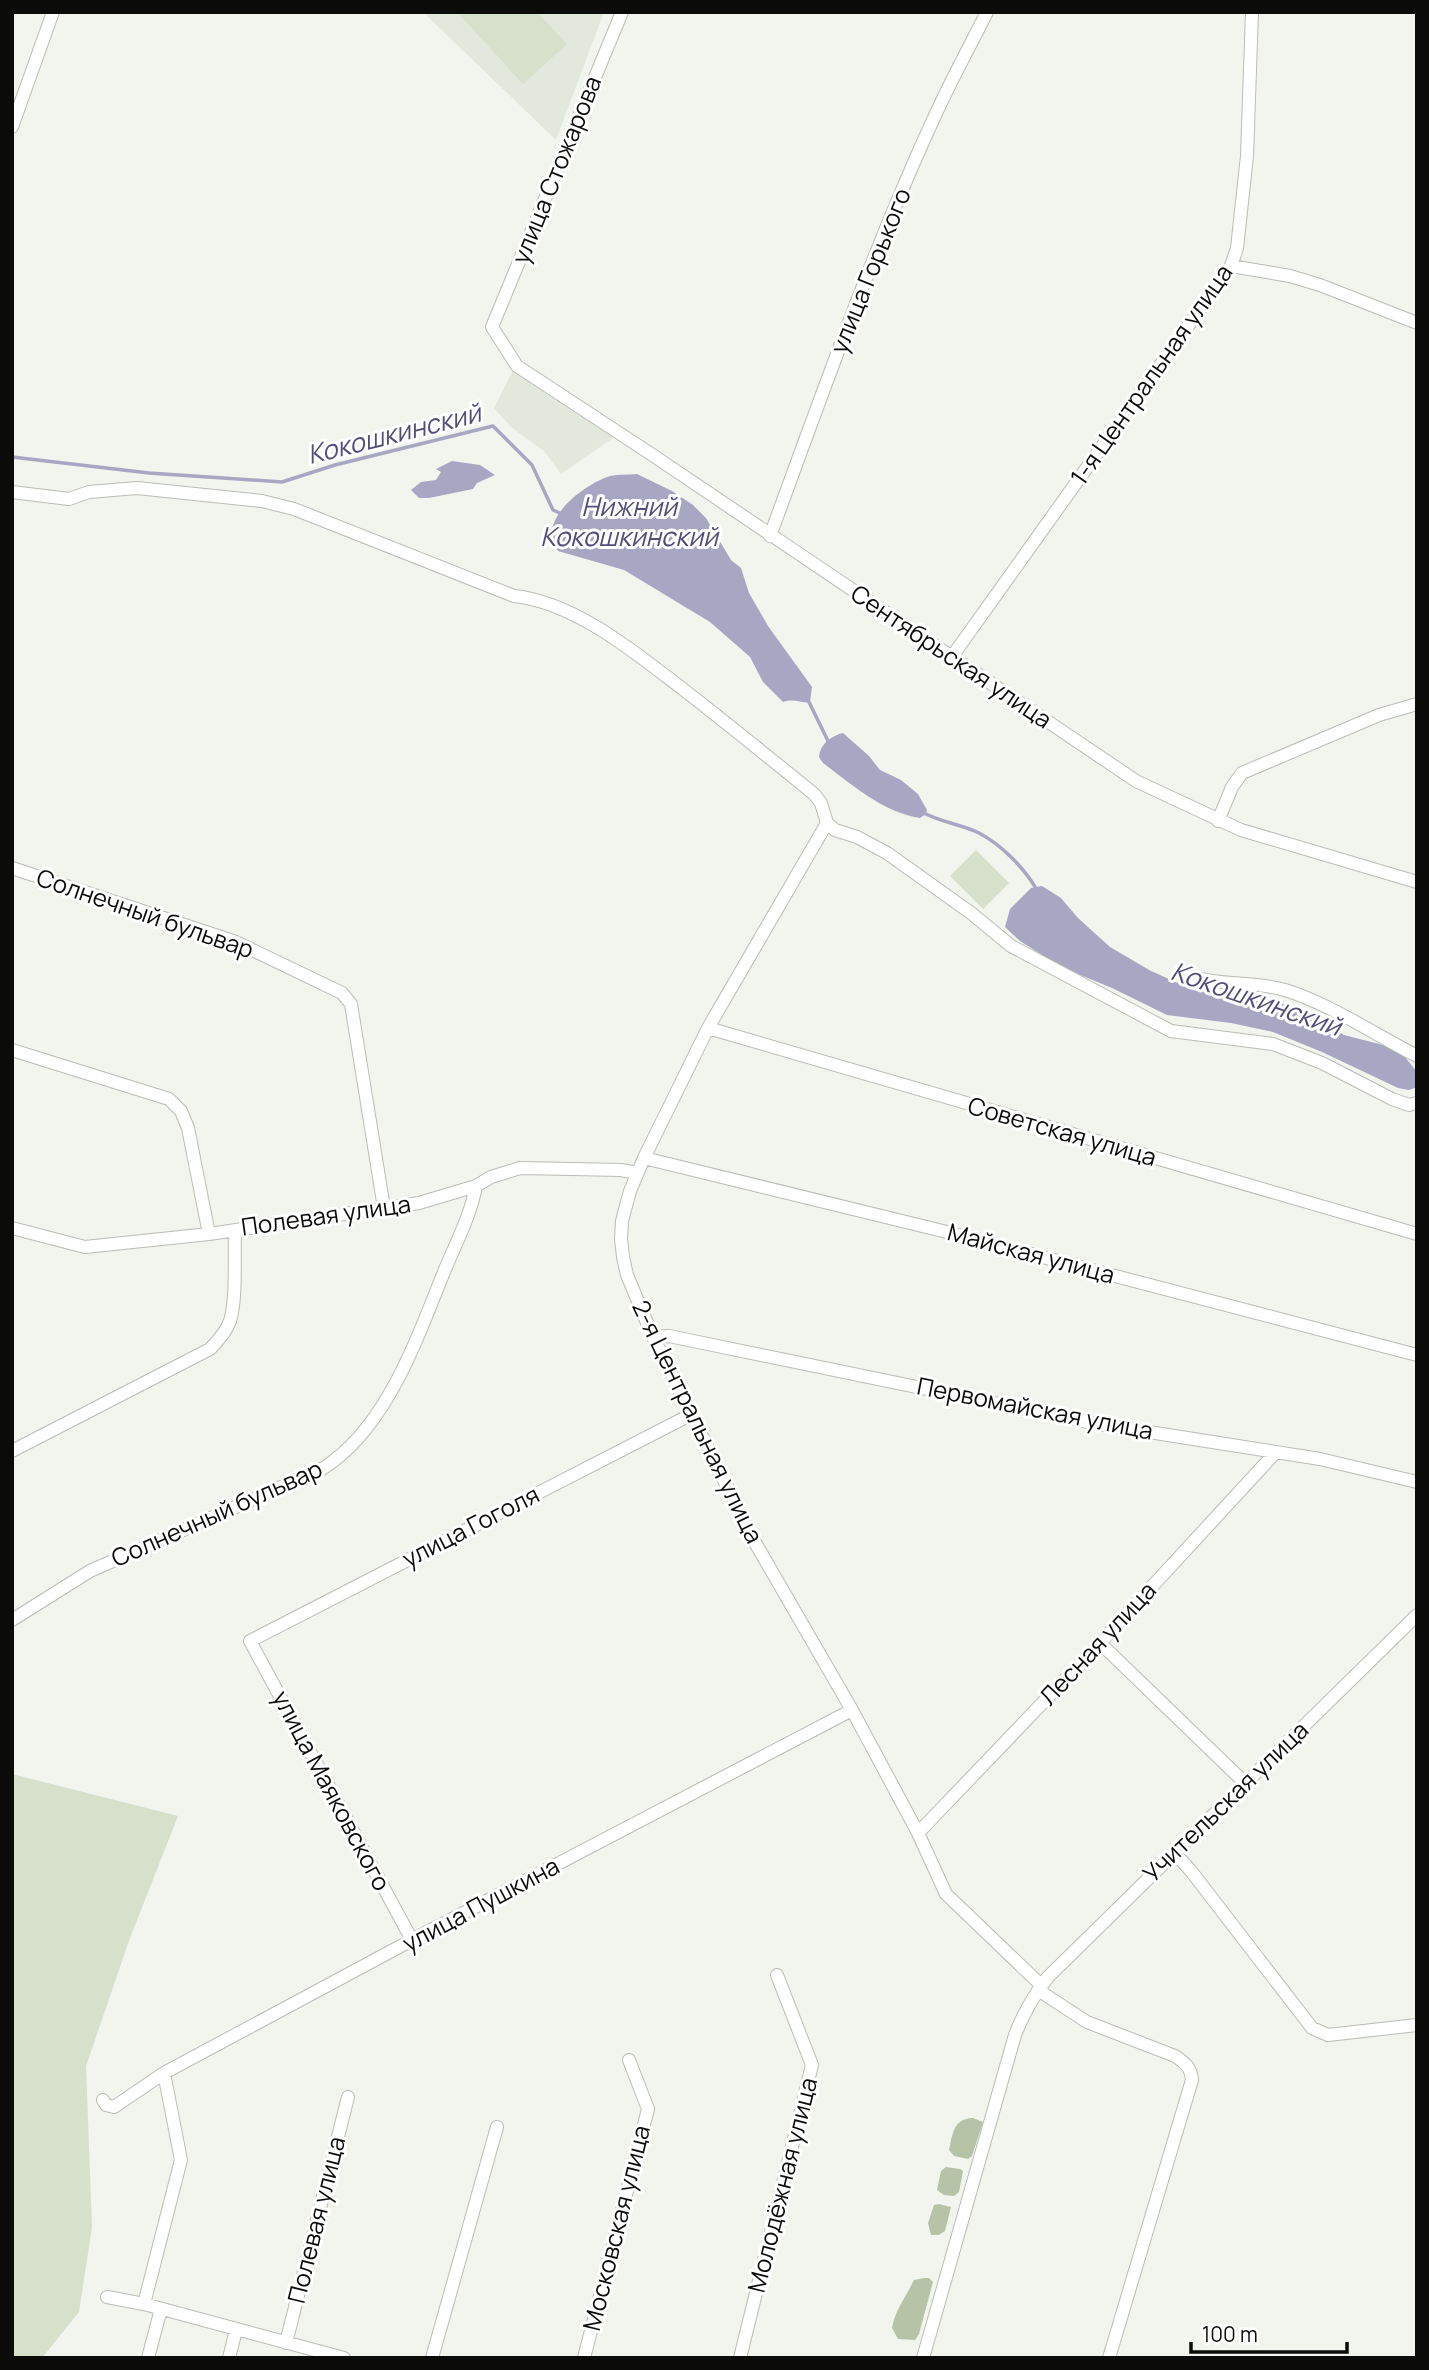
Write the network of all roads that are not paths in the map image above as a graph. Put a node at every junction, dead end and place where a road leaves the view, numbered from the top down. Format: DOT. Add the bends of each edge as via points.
graph roads {
  1 [pos="53,12"];
  2 [pos="622,12"];
  3 [pos="987,12"];
  4 [pos="1252,12"];
  5 [pos="12,127"];
  6 [pos="1231,266"];
  7 [pos="1417,323"];
  8 [pos="517,366"];
  9 [pos="12,492"];
  10 [pos="770,536"];
  11 [pos="951,658"];
  12 [pos="1417,704"];
  13 [pos="1218,821"];
  14 [pos="827,823"];
  15 [pos="12,868"];
  16 [pos="1417,882"];
  17 [pos="1193,977"];
  18 [pos="708,1028"];
  19 [pos="12,1050"];
  20 [pos="1417,1056"];
  21 [pos="1417,1103"];
  22 [pos="644,1157"];
  23 [pos="637,1173"];
  24 [pos="476,1186"];
  25 [pos="384,1209"];
  26 [pos="12,1228"];
  27 [pos="235,1230"];
  28 [pos="209,1234"];
  29 [pos="1417,1234"];
  30 [pos="653,1337"];
  31 [pos="1417,1355"];
  32 [pos="692,1414"];
  33 [pos="12,1451"];
  34 [pos="1276,1452"];
  35 [pos="1417,1482"];
  36 [pos="1417,1615"];
  37 [pos="12,1620"];
  38 [pos="250,1641"];
  39 [pos="1100,1643"];
  40 [pos="852,1710"];
  41 [pos="1245,1783"];
  42 [pos="918,1833"];
  43 [pos="1174,1852"];
  44 [pos="412,1940"];
  45 [pos="777,1975"];
  46 [pos="1040,1988"];
  47 [pos="1417,2025"];
  48 [pos="629,2060"];
  49 [pos="164,2073"];
  50 [pos="348,2097"];
  51 [pos="108,2104"];
  52 [pos="497,2127"];
  53 [pos="107,2297"];
  54 [pos="144,2304"];
  55 [pos="162,2309"];
  56 [pos="236,2330"];
  57 [pos="286,2343"];
  58 [pos="148,2358"];
  59 [pos="229,2358"];
  60 [pos="344,2358"];
  61 [pos="432,2358"];
  62 [pos="584,2358"];
  63 [pos="740,2358"];
  64 [pos="923,2358"];
  65 [pos="1109,2358"];
  1 -- 5 [label="street"];
  2 -- 8 [label="street, улица Стожарова" via="492,327"];
  3 -- 10 [label="street, улица Горького" via="939,107 885,233"];
  4 -- 6 [label="street, 1-я Центральная улица" via="1248,156"];
  6 -- 7 [label="street" via="1320,285"];
  6 -- 11 [label="street, 1-я Центральная улица"];
  8 -- 10 [label="street, Сентябрьская улица"];
  9 -- 14 [label="street" via="69,499 96,490 137,488 262,501 294,509 514,596 543,601 616,639 752,742 814,794"];
  10 -- 11 [label="street, Сентябрьская улица"];
  11 -- 13 [label="street, Сентябрьская улица" via="1136,781"];
  12 -- 13 [label="street" via="1379,715 1242,773"];
  13 -- 16 [label="street, Сентябрьская улица"];
  14 -- 18 [label="street, 2-я Центральная улица"];
  14 -- 21 [label="street" via="887,853 1011,946 1171,1031 1273,1044 1392,1099"];
  15 -- 25 [label="street, Солнечный бульвар" via="236,942 342,993 351,1004"];
  17 -- 20 [label="street" via="1258,984 1307,998"];
  18 -- 22 [label="street, 2-я Центральная улица"];
  18 -- 29 [label="street, Советская улица"];
  19 -- 28 [label="street" via="169,1099 188,1128"];
  22 -- 23 [label="street, 2-я Центральная улица"];
  22 -- 31 [label="street, Майская улица"];
  23 -- 24 [label="street, Полевая улица" via="520,1168"];
  23 -- 30 [label="street, 2-я Центральная улица" via="621,1239 627,1275"];
  24 -- 25 [label="street, Полевая улица"];
  24 -- 37 [label="street, Солнечный бульвар" via="421,1328 384,1404 336,1460 90,1571"];
  25 -- 27 [label="street, Полевая улица"];
  26 -- 28 [label="street, Полевая улица" via="85,1247"];
  27 -- 28 [label="street, Полевая улица"];
  27 -- 33 [label="street" via="233,1309 230,1323 211,1349"];
  30 -- 32 [label="street, 2-я Центральная улица"];
  30 -- 34 [label="street, Первомайская улица" via="669,1336 1093,1423"];
  32 -- 38 [label="street, улица Гоголя"];
  32 -- 40 [label="street, 2-я Центральная улица" via="752,1539"];
  34 -- 35 [label="street, Первомайская улица"];
  34 -- 39 [label="street, Лесная улица"];
  36 -- 41 [label="street, Учительская улица"];
  38 -- 44 [label="street, улица Маяковского"];
  39 -- 41 [label="street"];
  39 -- 42 [label="street, Лесная улица"];
  40 -- 42 [label="street, 2-я Центральная улица"];
  40 -- 44 [label="street, улица Пушкина"];
  41 -- 43 [label="street, Учительская улица"];
  42 -- 46 [label="street, 2-я Центральная улица" via="946,1894"];
  43 -- 46 [label="street, Учительская улица"];
  43 -- 47 [label="street" via="1317,2032 1342,2035"];
  44 -- 49 [label="street, улица Пушкина"];
  45 -- 63 [label="street, Молодёжная улица" via="813,2065"];
  46 -- 64 [label="street, Учительская улица" via="1016,2035"];
  46 -- 65 [label="street" via="1087,2022 1175,2056 1191,2072"];
  48 -- 62 [label="street, Московская улица" via="648,2109"];
  49 -- 51 [label="street, улица Пушкина"];
  49 -- 54 [label="street" via="181,2160"];
  50 -- 57 [label="street, Полевая улица"];
  52 -- 61 [label="street"];
  53 -- 54 [label="street"];
  54 -- 55 [label="street"];
  55 -- 56 [label="street"];
  55 -- 58 [label="street"];
  56 -- 57 [label="street"];
  56 -- 59 [label="street"];
  57 -- 60 [label="street"];
}
